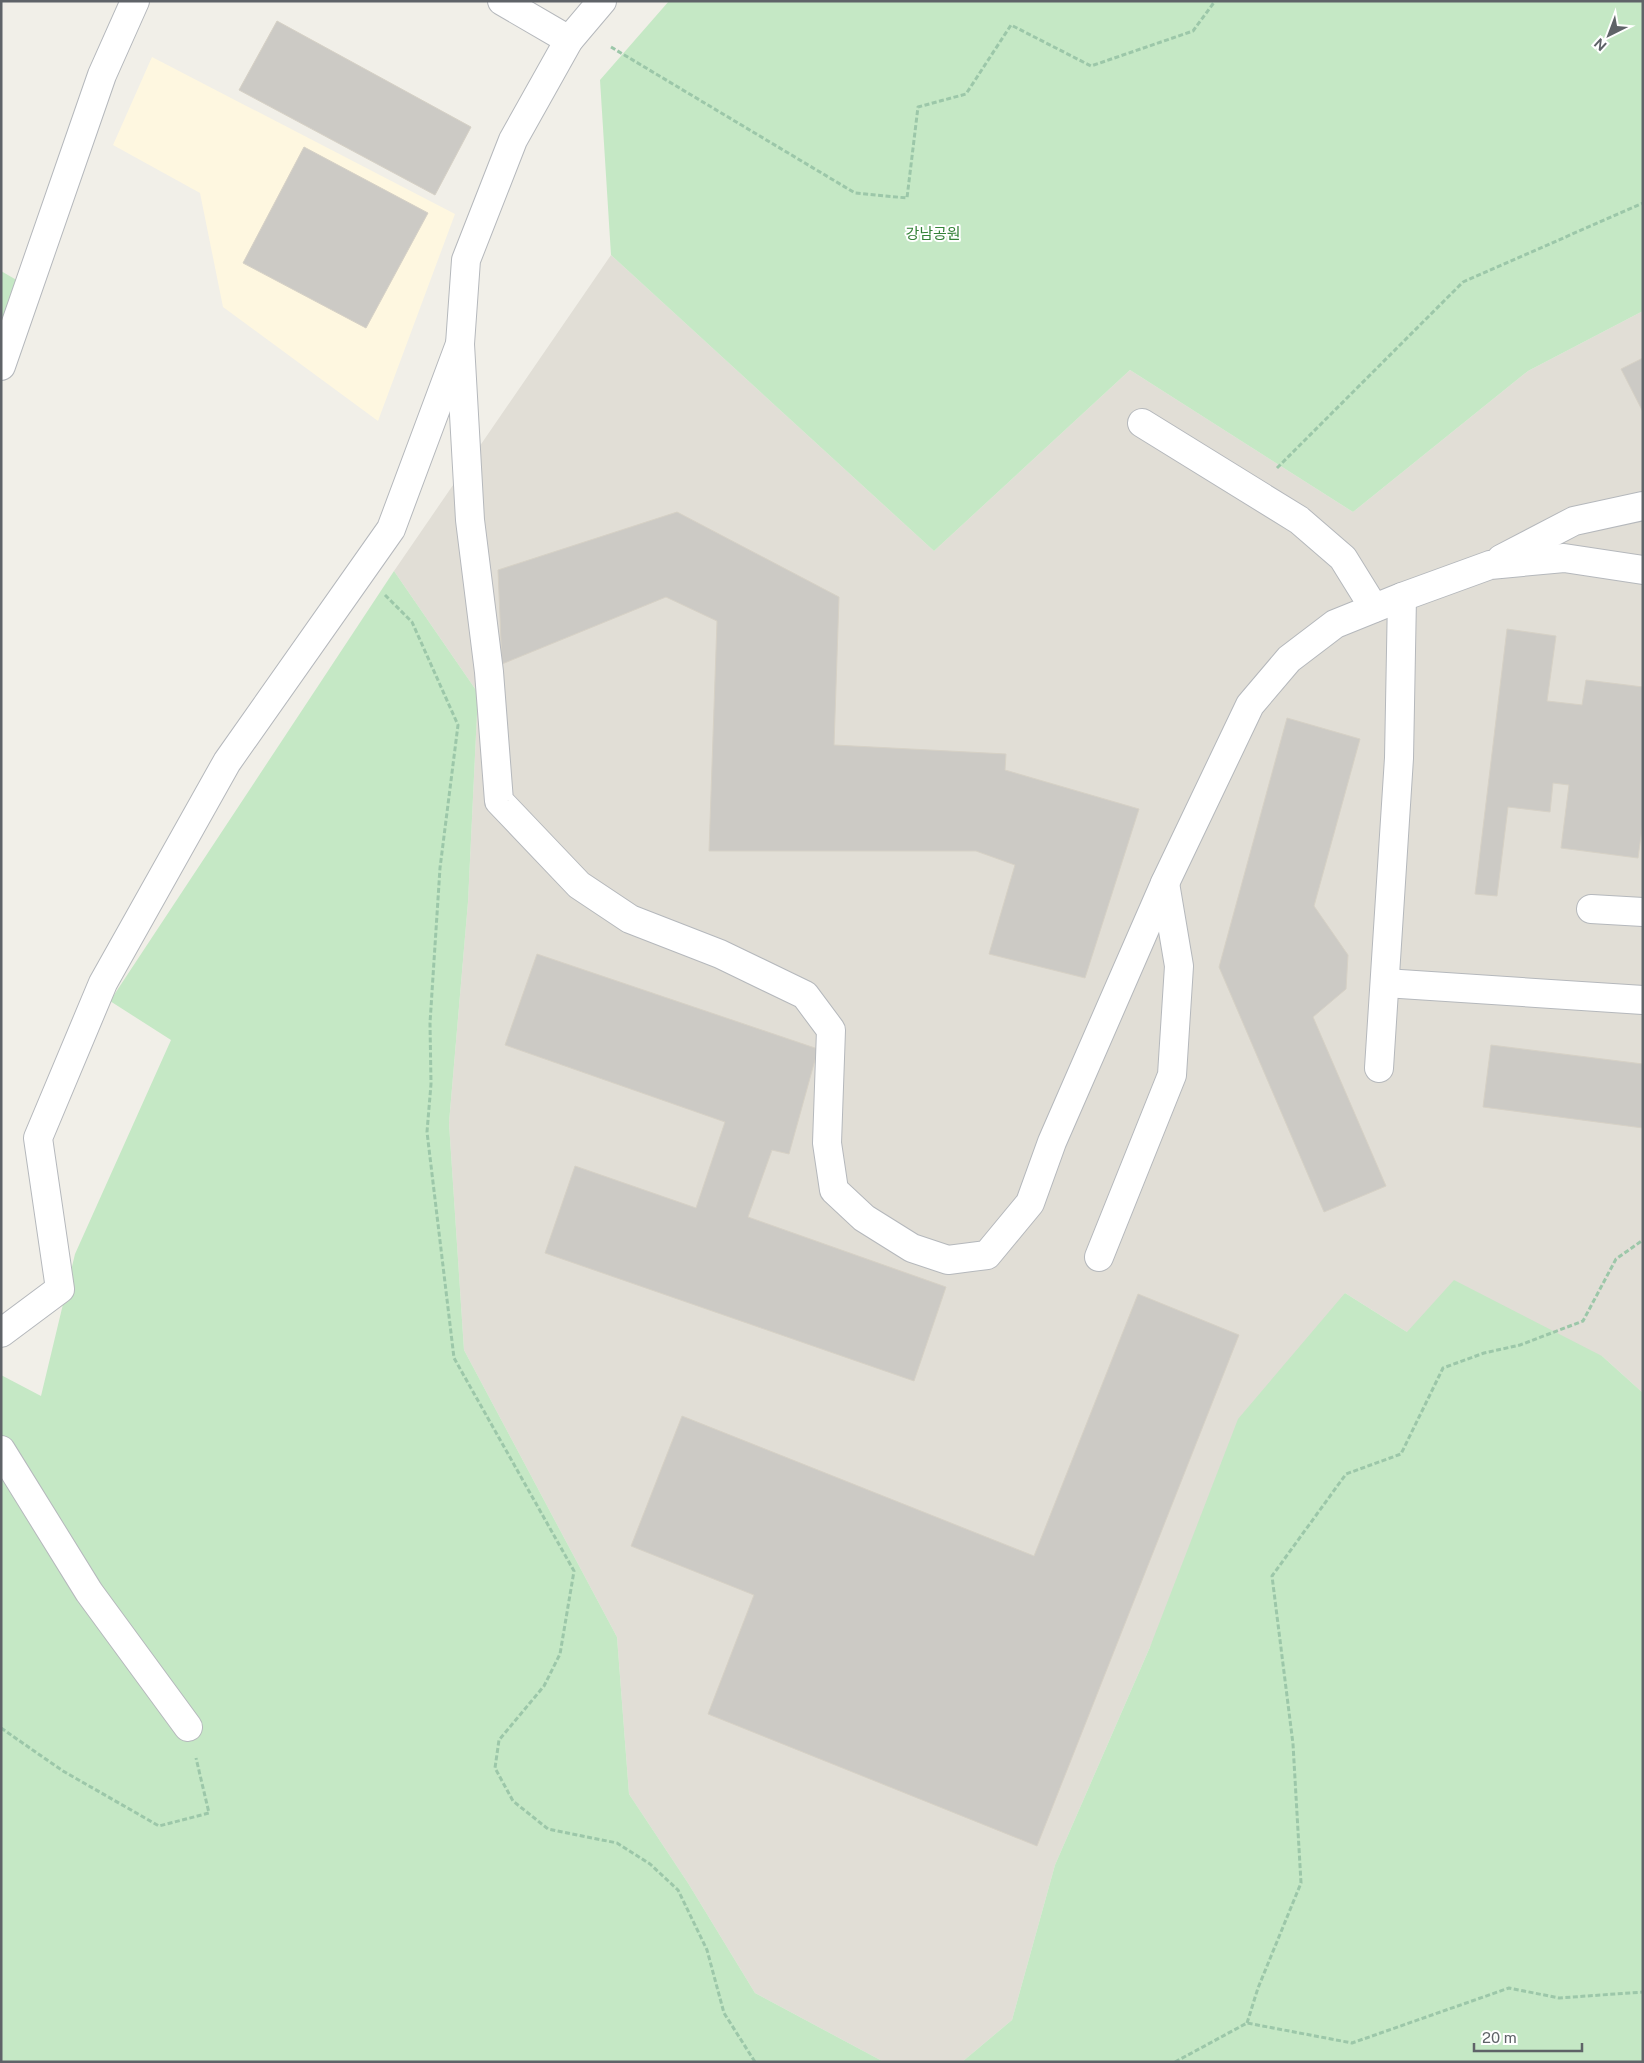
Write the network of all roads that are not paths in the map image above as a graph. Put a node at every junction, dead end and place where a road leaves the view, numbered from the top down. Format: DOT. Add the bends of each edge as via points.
graph roads {
  1 [pos="135,1"];
  2 [pos="502,1"];
  3 [pos="602,1"];
  4 [pos="569,40"];
  5 [pos="460,344"];
  6 [pos="1,366"];
  7 [pos="1142,423"];
  8 [pos="1643,506"];
  9 [pos="1490,565"];
  10 [pos="1643,570"];
  11 [pos="1402,597"];
  12 [pos="1374,608"];
  13 [pos="1165,883"];
  14 [pos="1591,909"];
  15 [pos="1643,912"];
  16 [pos="1385,983"];
  17 [pos="1643,1000"];
  18 [pos="1379,1068"];
  19 [pos="1099,1257"];
  20 [pos="1,1333"];
  21 [pos="1,1450"];
  22 [pos="188,1727"];
  1 -- 6 [label="street" via="102,75"];
  2 -- 4 [label="street"];
  3 -- 4 [label="street"];
  4 -- 5 [label="street" via="512,140 466,260"];
  5 -- 13 [label="street" via="470,520 489,672 499,801 579,885 630,919 720,954 805,996 832,1030 827,1143 834,1190 864,1218 912,1248 948,1260 987,1255 1030,1203 1052,1142"];
  5 -- 20 [label="street" via="391,529 227,762 103,983 38,1138 60,1289"];
  7 -- 12 [label="street" via="1299,520 1343,558"];
  8 -- 9 [label="street" via="1574,521"];
  9 -- 10 [label="street" via="1564,558"];
  9 -- 11 [label="street"];
  11 -- 12 [label="street"];
  11 -- 16 [label="street" via="1399,758"];
  12 -- 13 [label="street" via="1335,624 1289,659 1250,705"];
  13 -- 19 [label="street" via="1179,966 1172,1075"];
  14 -- 15 [label="street"];
  16 -- 17 [label="street"];
  16 -- 18 [label="street"];
  21 -- 22 [label="street" via="89,1592"];
}
